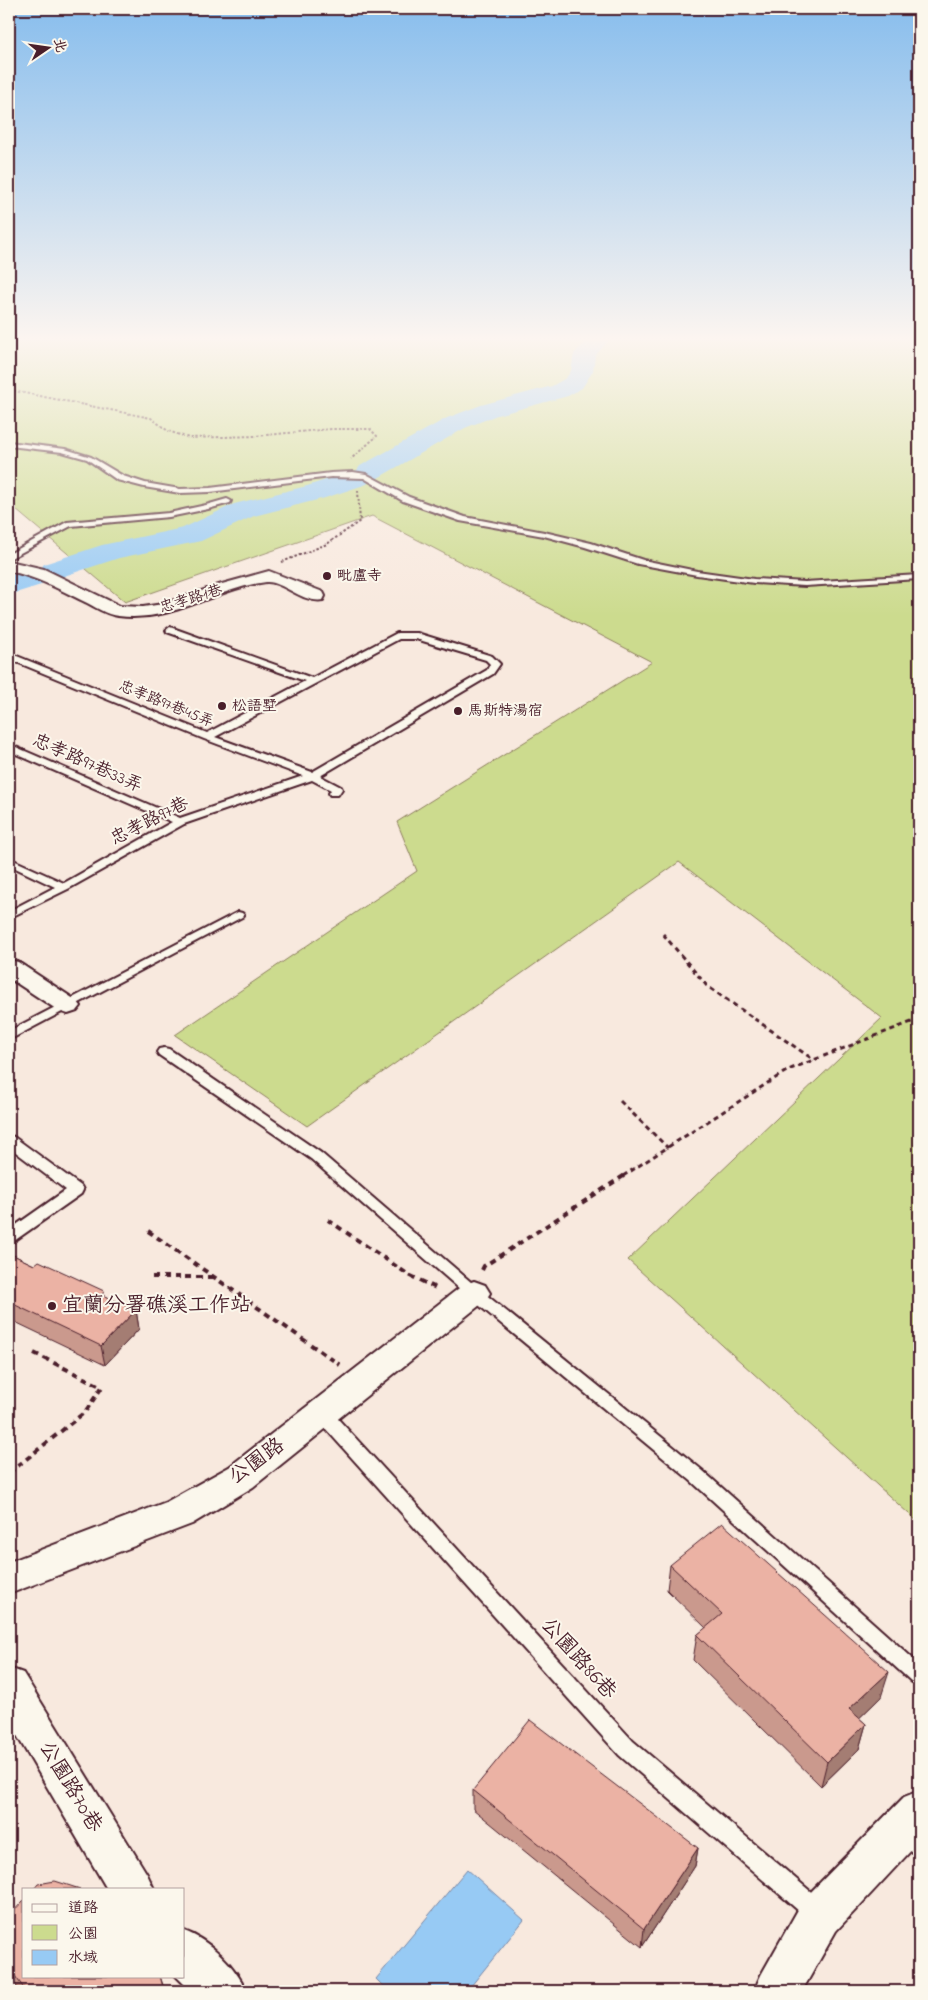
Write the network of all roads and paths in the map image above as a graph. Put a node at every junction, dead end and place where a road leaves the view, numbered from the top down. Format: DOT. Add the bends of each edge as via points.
graph roads {
  1 [pos="166,429"];
  2 [pos="327,429"];
  3 [pos="370,429"];
  4 [pos="9,444"];
  5 [pos="331,475"];
  6 [pos="358,490"];
  7 [pos="227,501"];
  8 [pos="9,557"];
  9 [pos="9,566"];
  10 [pos="269,576"];
  11 [pos="919,577"];
  12 [pos="317,596"];
  13 [pos="170,630"];
  14 [pos="9,656"];
  15 [pos="313,680"];
  16 [pos="207,737"];
  17 [pos="9,747"];
  18 [pos="313,776"];
  19 [pos="334,793"];
  20 [pos="180,822"];
  21 [pos="9,860"];
  22 [pos="64,887"];
  23 [pos="9,915"];
  24 [pos="238,915"];
  25 [pos="663,934"];
  26 [pos="10,970"];
  27 [pos="68,1006"];
  28 [pos="919,1019"];
  29 [pos="9,1036"];
  30 [pos="164,1052"];
  31 [pos="814,1060"];
  32 [pos="620,1101"];
  33 [pos="9,1140"];
  34 [pos="668,1148"];
  35 [pos="328,1220"];
  36 [pos="148,1231"];
  37 [pos="9,1237"];
  38 [pos="152,1277"];
  39 [pos="214,1277"];
  40 [pos="469,1297"];
  41 [pos="34,1353"];
  42 [pos="362,1381"];
  43 [pos="322,1413"];
  44 [pos="9,1473"];
  45 [pos="9,1578"];
  46 [pos="919,1676"];
  47 [pos="9,1686"];
  48 [pos="919,1812"];
  49 [pos="131,1888"];
  50 [pos="820,1915"];
  51 [pos="185,1954"];
  52 [pos="222,1991"];
  53 [pos="777,1991"];
  1 -- 2 [label="path" via="189,438"];
  3 -- 5 [label="path" via="377,436"];
  4 -- 5 [label="lane" via="63,450 89,458 120,478 180,491"];
  5 -- 11 [label="lane" via="366,476 406,499 463,519 588,544 641,562 697,573 805,584"];
  6 -- 10 [label="path" via="360,521 327,544 280,562 283,570"];
  7 -- 8 [label="lane" via="180,514 70,524"];
  9 -- 10 [label="street, 忠孝路1巷" via="38,572 117,611 143,612 166,608"];
  10 -- 12 [label="street"];
  13 -- 15 [label="lane"];
  14 -- 16 [label="lane, 忠孝路97巷45弄"];
  15 -- 16 [label="lane"];
  15 -- 18 [label="lane, 忠孝路97巷" via="397,636 417,636 488,658 495,664 490,672"];
  16 -- 18 [label="lane, 忠孝路97巷45弄"];
  17 -- 20 [label="lane, 忠孝路97巷33弄"];
  18 -- 19 [label="lane, 忠孝路97巷45弄" via="337,789"];
  18 -- 20 [label="lane, 忠孝路97巷"];
  20 -- 22 [label="lane, 忠孝路97巷"];
  21 -- 22 [label="lane"];
  22 -- 23 [label="lane, 忠孝路97巷"];
  24 -- 27 [label="lane"];
  25 -- 31 [label="path" via="707,986"];
  26 -- 27 [label="street"];
  27 -- 29 [label="lane"];
  28 -- 31 [label="path"];
  30 -- 40 [label="lane" via="316,1156"];
  31 -- 34 [label="path" via="788,1070"];
  32 -- 34 [label="path"];
  33 -- 37 [label="lane" via="76,1190"];
  34 -- 40 [label="path" via="484,1266"];
  35 -- 40 [label="path" via="409,1276"];
  36 -- 39 [label="path"];
  38 -- 39 [label="path"];
  39 -- 42 [label="path"];
  40 -- 42 [label="street, 公園路"];
  40 -- 46 [label="lane" via="696,1475"];
  41 -- 44 [label="path" via="102,1387 85,1412"];
  42 -- 43 [label="street, 公園路"];
  43 -- 45 [label="street, 公園路" via="241,1477 179,1513"];
  43 -- 50 [label="lane, 公園路86巷" via="626,1748"];
  47 -- 49 [label="street, 公園路70巷"];
  48 -- 50 [label="street"];
  50 -- 53 [label="street"];
  51 -- 52 [label="street"];
}
